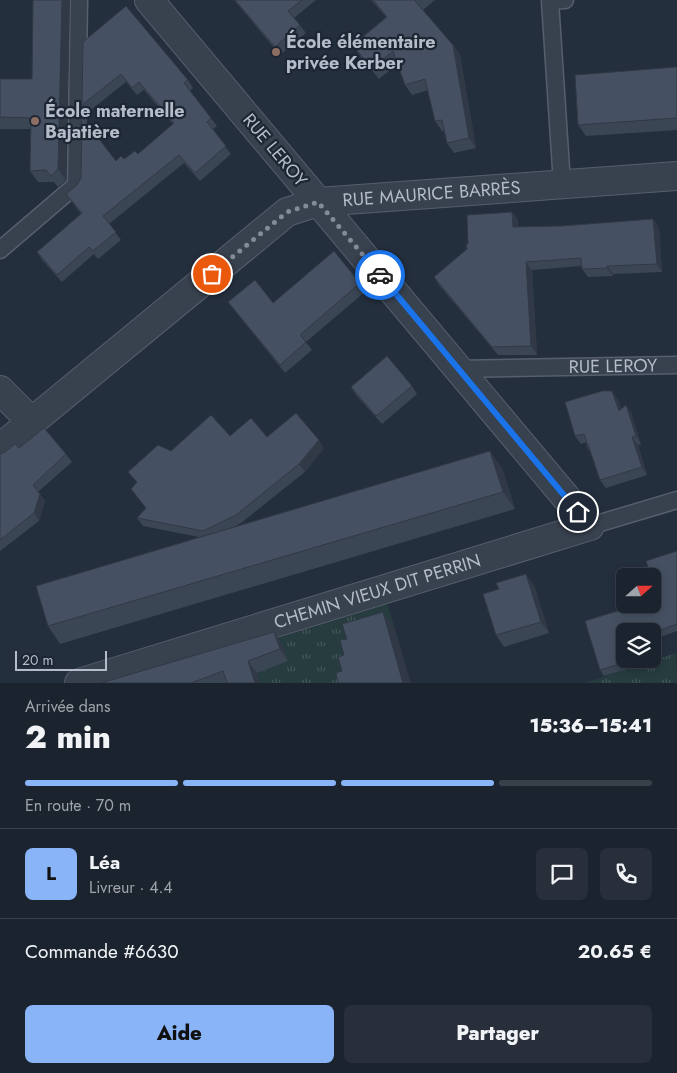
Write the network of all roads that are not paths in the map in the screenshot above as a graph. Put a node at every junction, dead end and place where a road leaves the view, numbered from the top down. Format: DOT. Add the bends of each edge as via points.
graph roads {
  1 [pos="79,0"];
  2 [pos="149,0"];
  3 [pos="565,0"];
  4 [pos="677,176"];
  5 [pos="562,184"];
  6 [pos="318,202"];
  7 [pos="0,250"];
  8 [pos="677,365"];
  9 [pos="458,369"];
  10 [pos="0,390"];
  11 [pos="32,422"];
  12 [pos="0,448"];
  13 [pos="677,500"];
  14 [pos="590,526"];
  15 [pos="79,683"];
  1 -- 7 [label="lane" via="76,185"];
  2 -- 6 [label="street, RUE LEROY"];
  3 -- 5 [label="lane" via="550,1"];
  4 -- 5 [label="street, RUE MAURICE BARRÈS"];
  5 -- 6 [label="street, RUE MAURICE BARRÈS"];
  6 -- 9 [label="street, RUE LEROY"];
  6 -- 11 [label="street, RUE MAURICE BARRÈS" via="287,212"];
  8 -- 9 [label="lane, RUE LEROY"];
  9 -- 14 [label="street, RUE LEROY"];
  10 -- 11 [label="street"];
  11 -- 12 [label="street, RUE MAURICE BARRÈS"];
  13 -- 14 [label="lane, CHEMIN VIEUX DIT PERRIN"];
  14 -- 15 [label="street, CHEMIN VIEUX DIT PERRIN"];
}
